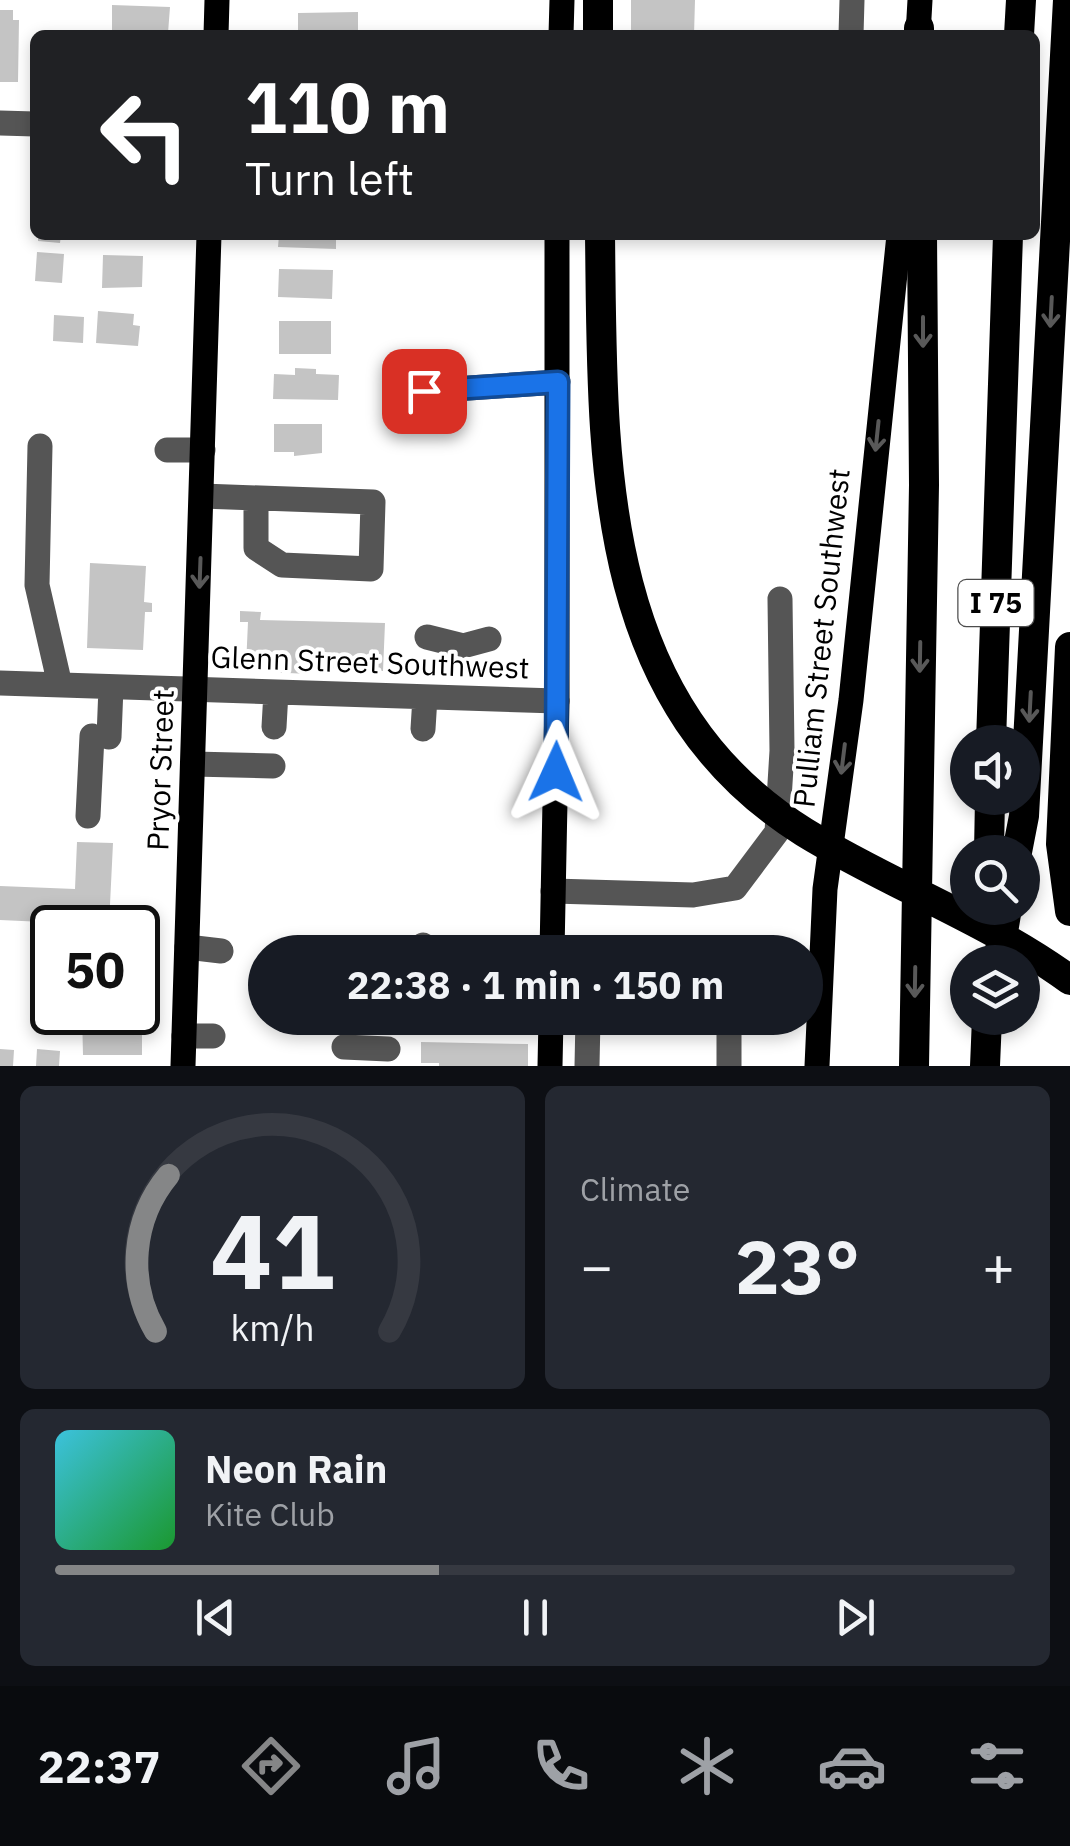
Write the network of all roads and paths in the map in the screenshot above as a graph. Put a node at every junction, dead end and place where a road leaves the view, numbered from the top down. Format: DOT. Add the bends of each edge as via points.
graph roads {
  1 [pos="217,0"];
  2 [pos="562,0"];
  3 [pos="598,0"];
  4 [pos="852,0"];
  5 [pos="1021,0"];
  6 [pos="1068,0"];
  7 [pos="216,30"];
  8 [pos="561,30"];
  9 [pos="598,30"];
  10 [pos="850,30"];
  11 [pos="1019,30"];
  12 [pos="0,124"];
  13 [pos="30,124"];
  14 [pos="210,240"];
  15 [pos="557,240"];
  16 [pos="600,240"];
  17 [pos="898,240"];
  18 [pos="922,240"];
  19 [pos="1008,240"];
  20 [pos="558,382"];
  21 [pos="424,391"];
  22 [pos="40,446"];
  23 [pos="167,450"];
  24 [pos="202,474"];
  25 [pos="256,498"];
  26 [pos="780,599"];
  27 [pos="426,638"];
  28 [pos="489,639"];
  29 [pos="1070,647"];
  30 [pos="0,683"];
  31 [pos="60,685"];
  32 [pos="111,687"];
  33 [pos="196,689"];
  34 [pos="276,692"];
  35 [pos="425,697"];
  36 [pos="557,702"];
  37 [pos="993,725"];
  38 [pos="274,727"];
  39 [pos="423,729"];
  40 [pos="193,764"];
  41 [pos="273,766"];
  42 [pos="88,816"];
  43 [pos="1019,835"];
  44 [pos="553,891"];
  45 [pos="1070,911"];
  46 [pos="552,935"];
  47 [pos="187,947"];
  48 [pos="221,951"];
  49 [pos="1070,980"];
  50 [pos="550,1035"];
  51 [pos="588,1035"];
  52 [pos="729,1035"];
  53 [pos="986,1035"];
  54 [pos="184,1036"];
  55 [pos="213,1036"];
  56 [pos="344,1048"];
  57 [pos="388,1049"];
  58 [pos="820,1060"];
  59 [pos="183,1066"];
  60 [pos="550,1066"];
  61 [pos="587,1066"];
  62 [pos="729,1066"];
  63 [pos="914,1066"];
  64 [pos="985,1066"];
  1 -- 7 [label="main road"];
  2 -- 8 [label="main road"];
  3 -- 9 [label="highway"];
  4 -- 10 [label="street"];
  5 -- 11 [label="highway"];
  6 -- 43 [label="highway, one-way"];
  12 -- 13 [label="street"];
  14 -- 24 [label="main road, Pryor Street"];
  15 -- 20 [label="main road"];
  16 -- 49 [label="highway" via="604,404 618,554 635,616 687,718 730,770 800,830"];
  17 -- 58 [label="main road, Pulliam Street Southwest, one-way" via="825,889"];
  18 -- 63 [label="highway, one-way"];
  19 -- 37 [label="highway, I 75"];
  20 -- 21 [label="street"];
  20 -- 36 [label="main road"];
  22 -- 31 [label="street" via="37,585"];
  23 -- 24 [label="street"];
  24 -- 25 [label="street"];
  24 -- 33 [label="main road, Pryor Street, one-way"];
  25 -- 25 [label="street" via="373,502 371,569 282,565 256,548"];
  26 -- 44 [label="street" via="777,832 735,888 693,896"];
  27 -- 28 [label="street" via="463,646"];
  29 -- 45 [label="highway" via="1062,844"];
  30 -- 31 [label="street, Glenn Street Southwest"];
  31 -- 32 [label="street, Glenn Street Southwest"];
  32 -- 33 [label="street, Glenn Street Southwest"];
  32 -- 42 [label="street"];
  33 -- 34 [label="street, Glenn Street Southwest"];
  33 -- 40 [label="main road, Pryor Street"];
  34 -- 35 [label="street, Glenn Street Southwest"];
  34 -- 38 [label="street"];
  35 -- 36 [label="street, Glenn Street Southwest"];
  35 -- 39 [label="street"];
  36 -- 44 [label="main road"];
  40 -- 41 [label="street"];
  40 -- 47 [label="main road, Pryor Street"];
  44 -- 46 [label="main road"];
  47 -- 48 [label="street"];
  47 -- 54 [label="main road, Pryor Street"];
  50 -- 60 [label="main road"];
  51 -- 61 [label="street"];
  52 -- 62 [label="street"];
  53 -- 64 [label="highway"];
  54 -- 55 [label="street"];
  54 -- 59 [label="main road, Pryor Street"];
  56 -- 57 [label="street"];
}
